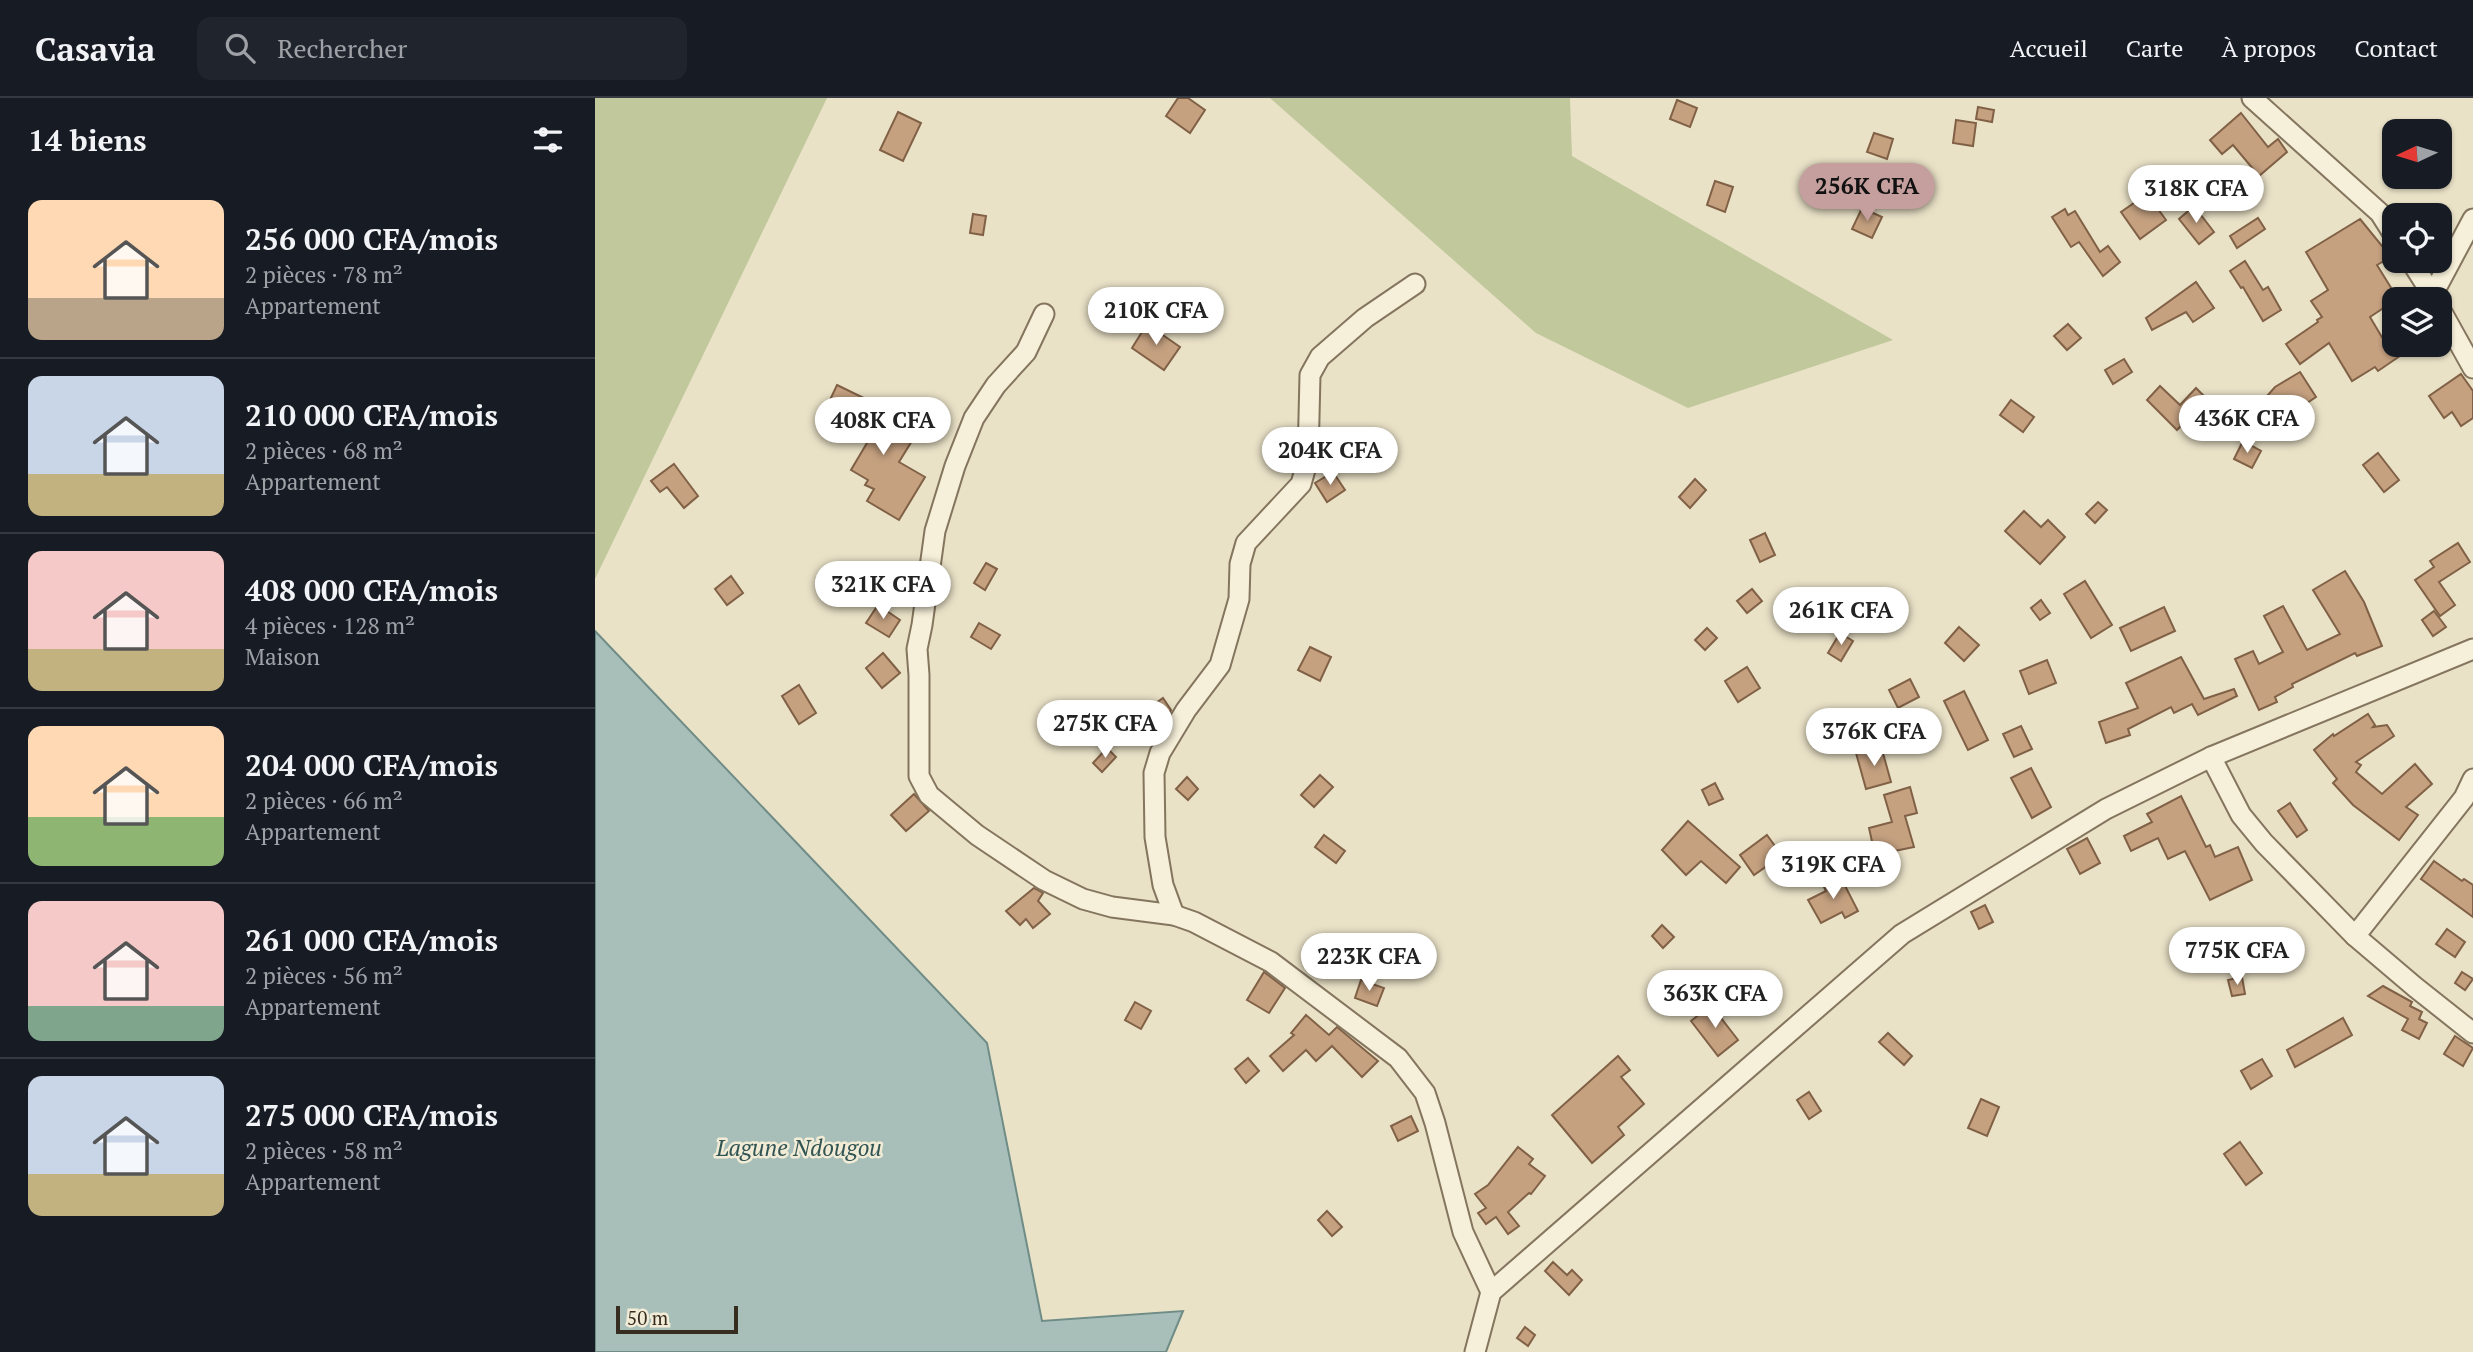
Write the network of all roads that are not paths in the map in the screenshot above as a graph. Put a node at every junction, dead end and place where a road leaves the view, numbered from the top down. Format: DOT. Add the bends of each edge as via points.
graph roads {
  1 [pos="2252,98"];
  2 [pos="2382,216"];
  3 [pos="2473,219"];
  4 [pos="1415,284"];
  5 [pos="2442,287"];
  6 [pos="1044,314"];
  7 [pos="2452,329"];
  8 [pos="2473,368"];
  9 [pos="2473,649"];
  10 [pos="2211,757"];
  11 [pos="2473,779"];
  12 [pos="2468,801"];
  13 [pos="1174,915"];
  14 [pos="2355,936"];
  15 [pos="2473,1033"];
  16 [pos="1491,1292"];
  17 [pos="1475,1352"];
  1 -- 2 [label="street"];
  3 -- 5 [label="street"];
  4 -- 13 [label="street" via="1365,318 1320,357 1310,375 1308,458 1301,484 1246,543 1238,599 1220,665 1160,753 1154,773 1155,836 1163,885"];
  6 -- 13 [label="street" via="1026,352 974,418 936,531 917,649 919,776 929,795 1044,880 1112,908"];
  7 -- 8 [label="street"];
  9 -- 10 [label="street"];
  10 -- 14 [label="street" via="2241,815"];
  10 -- 16 [label="street" via="2106,809 1902,934"];
  11 -- 12 [label="street"];
  12 -- 14 [label="street"];
  13 -- 16 [label="street" via="1271,962 1398,1058 1425,1093 1464,1232"];
  14 -- 15 [label="street"];
  16 -- 17 [label="street"];
}
